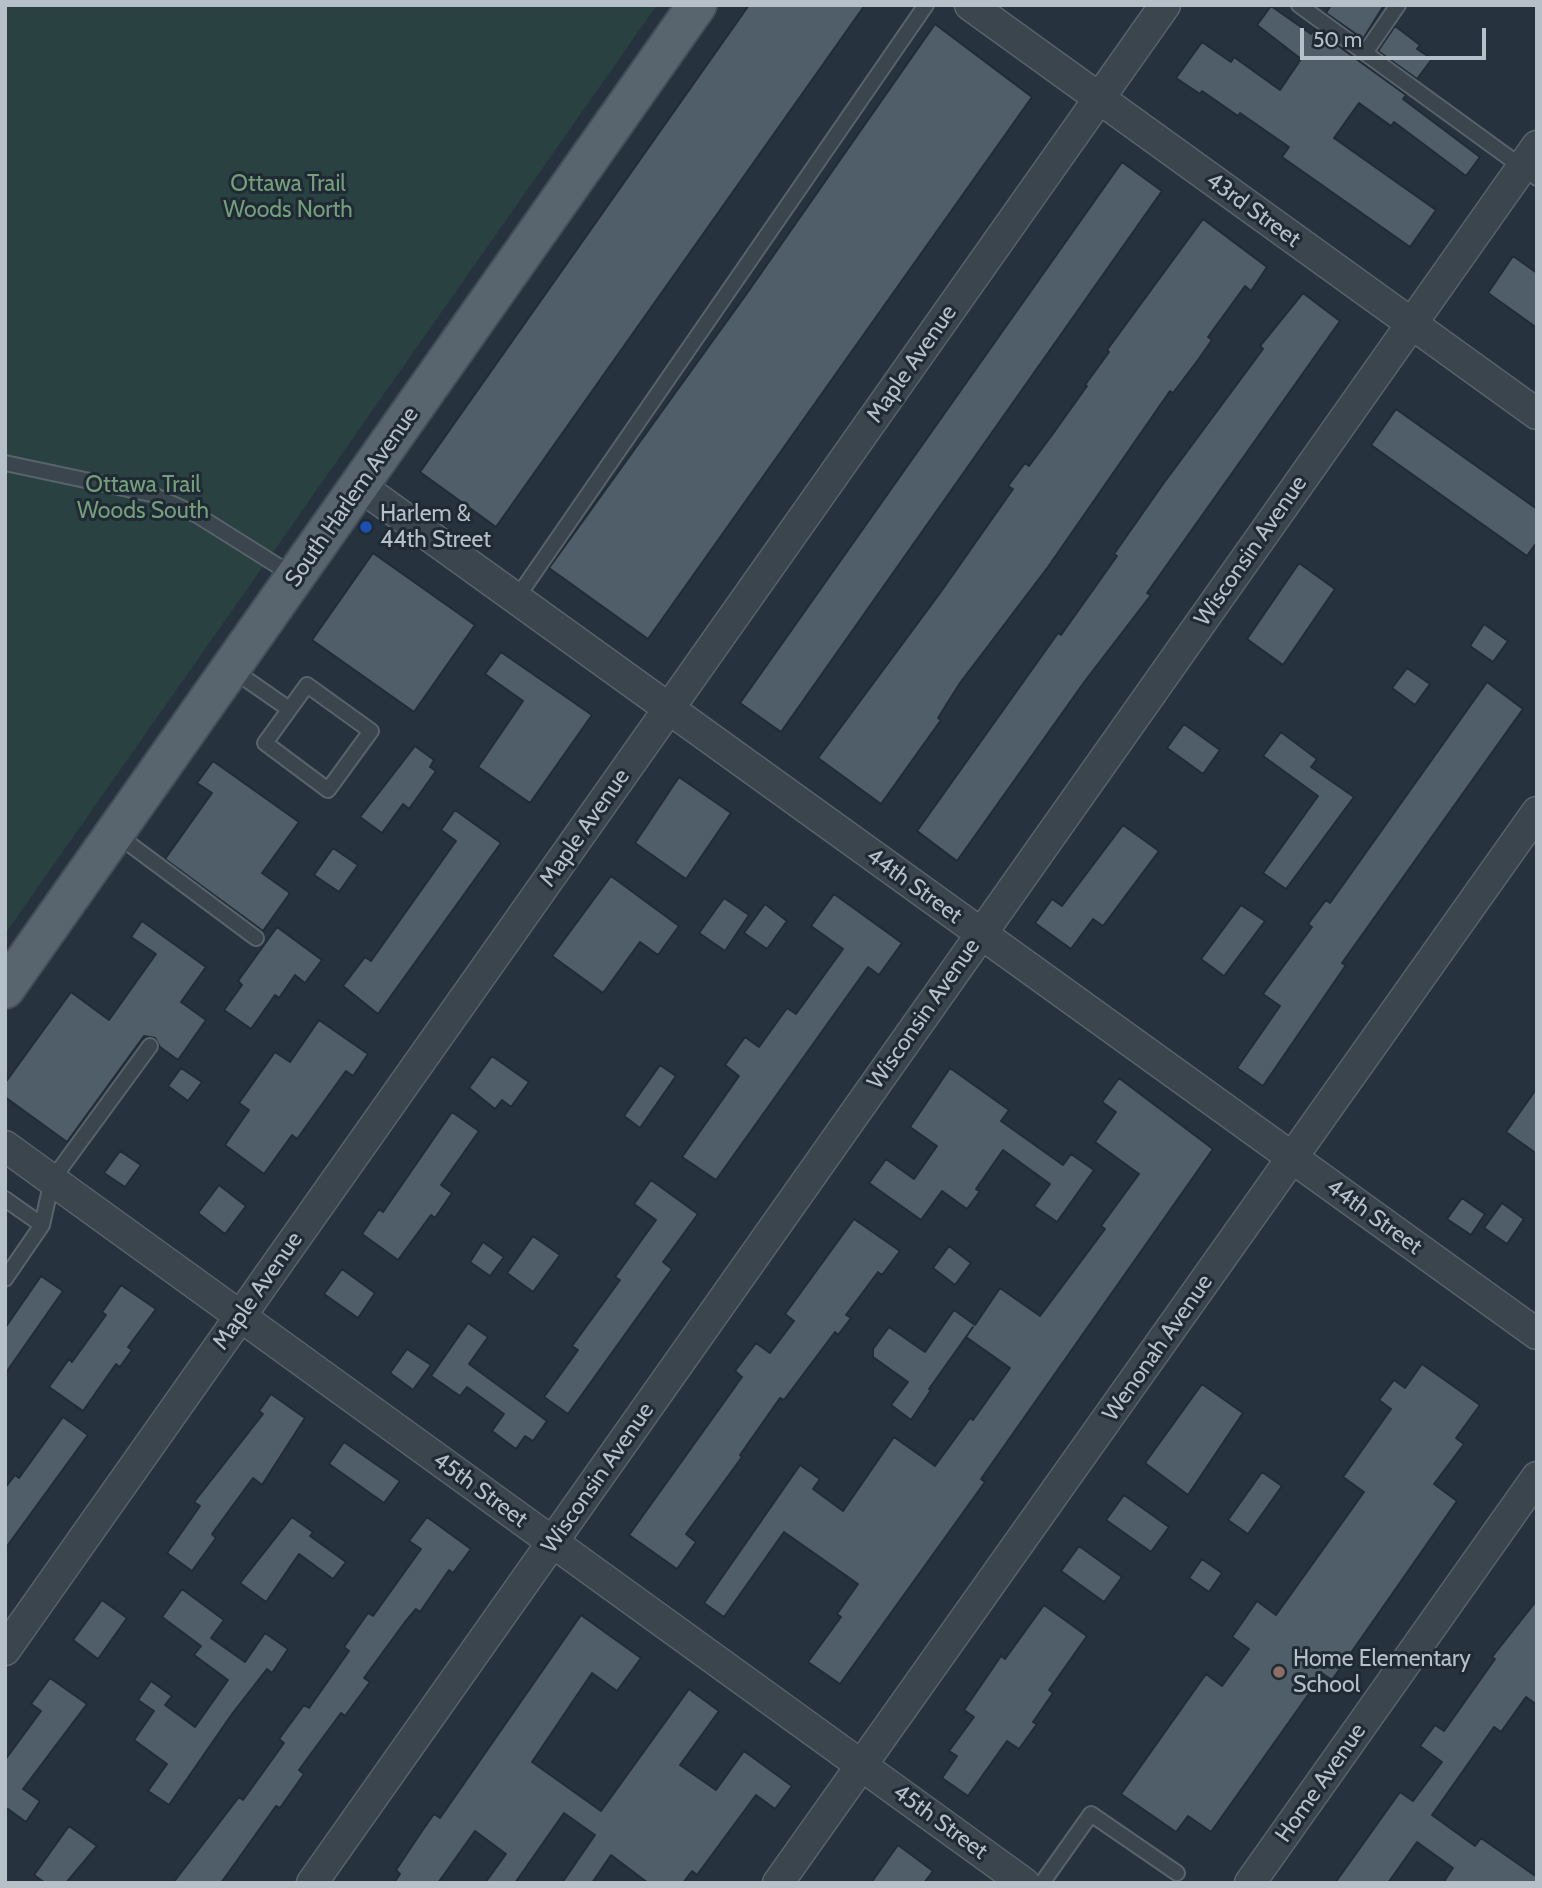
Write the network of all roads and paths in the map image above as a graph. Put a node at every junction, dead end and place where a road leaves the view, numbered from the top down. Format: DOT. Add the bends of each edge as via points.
graph roads {
  1 [pos="697,5"];
  2 [pos="926,5"];
  3 [pos="970,5"];
  4 [pos="1165,5"];
  5 [pos="1299,5"];
  6 [pos="1398,5"];
  7 [pos="1364,53"];
  8 [pos="1099,99"];
  9 [pos="1532,163"];
  10 [pos="1411,324"];
  11 [pos="1537,414"];
  12 [pos="5,463"];
  13 [pos="360,486"];
  14 [pos="296,577"];
  15 [pos="516,599"];
  16 [pos="231,668"];
  17 [pos="289,709"];
  18 [pos="669,709"];
  19 [pos="1537,812"];
  20 [pos="115,833"];
  21 [pos="981,934"];
  22 [pos="256,938"];
  23 [pos="5,989"];
  24 [pos="150,1046"];
  25 [pos="5,1146"];
  26 [pos="1292,1158"];
  27 [pos="52,1180"];
  28 [pos="5,1199"];
  29 [pos="42,1225"];
  30 [pos="5,1279"];
  31 [pos="240,1317"];
  32 [pos="1537,1334"];
  33 [pos="1537,1477"];
  34 [pos="552,1542"];
  35 [pos="5,1650"];
  36 [pos="862,1765"];
  37 [pos="1177,1873"];
  38 [pos="312,1883"];
  39 [pos="778,1883"];
  40 [pos="1024,1883"];
  41 [pos="1042,1883"];
  42 [pos="1250,1883"];
  1 -- 13 [label="main road, South Harlem Avenue"];
  2 -- 15 [label="lane"];
  3 -- 8 [label="street, 43rd Street"];
  4 -- 8 [label="street, Maple Avenue"];
  5 -- 7 [label="lane"];
  6 -- 7 [label="lane"];
  7 -- 9 [label="lane"];
  8 -- 10 [label="street, 43rd Street"];
  8 -- 18 [label="street, Maple Avenue"];
  9 -- 10 [label="street, Wisconsin Avenue"];
  10 -- 11 [label="street, 43rd Street"];
  10 -- 21 [label="street, Wisconsin Avenue"];
  12 -- 14 [label="lane" via="152,494 197,515"];
  13 -- 14 [label="main road, South Harlem Avenue"];
  13 -- 15 [label="street, 44th Street"];
  14 -- 16 [label="main road, South Harlem Avenue"];
  15 -- 18 [label="street, 44th Street"];
  16 -- 17 [label="lane"];
  16 -- 20 [label="main road, South Harlem Avenue"];
  17 -- 17 [label="lane" via="265,743 328,790 371,731 307,685"];
  18 -- 21 [label="street, 44th Street"];
  18 -- 31 [label="street, Maple Avenue"];
  19 -- 26 [label="street, Wenonah Avenue"];
  20 -- 22 [label="lane"];
  20 -- 23 [label="main road, South Harlem Avenue"];
  21 -- 26 [label="street, 44th Street"];
  21 -- 34 [label="street, Wisconsin Avenue"];
  24 -- 27 [label="lane"];
  25 -- 27 [label="street, 45th Street"];
  26 -- 32 [label="street, 44th Street"];
  26 -- 36 [label="street, Wenonah Avenue"];
  27 -- 29 [label="lane"];
  27 -- 31 [label="street, 45th Street"];
  28 -- 29 [label="lane"];
  29 -- 30 [label="lane"];
  31 -- 34 [label="street, 45th Street"];
  31 -- 35 [label="street, Maple Avenue"];
  33 -- 42 [label="street, Home Avenue"];
  34 -- 36 [label="street, 45th Street"];
  34 -- 38 [label="street, Wisconsin Avenue"];
  36 -- 39 [label="street, Wenonah Avenue"];
  36 -- 40 [label="street, 45th Street"];
  37 -- 41 [label="lane" via="1091,1814"];
}
